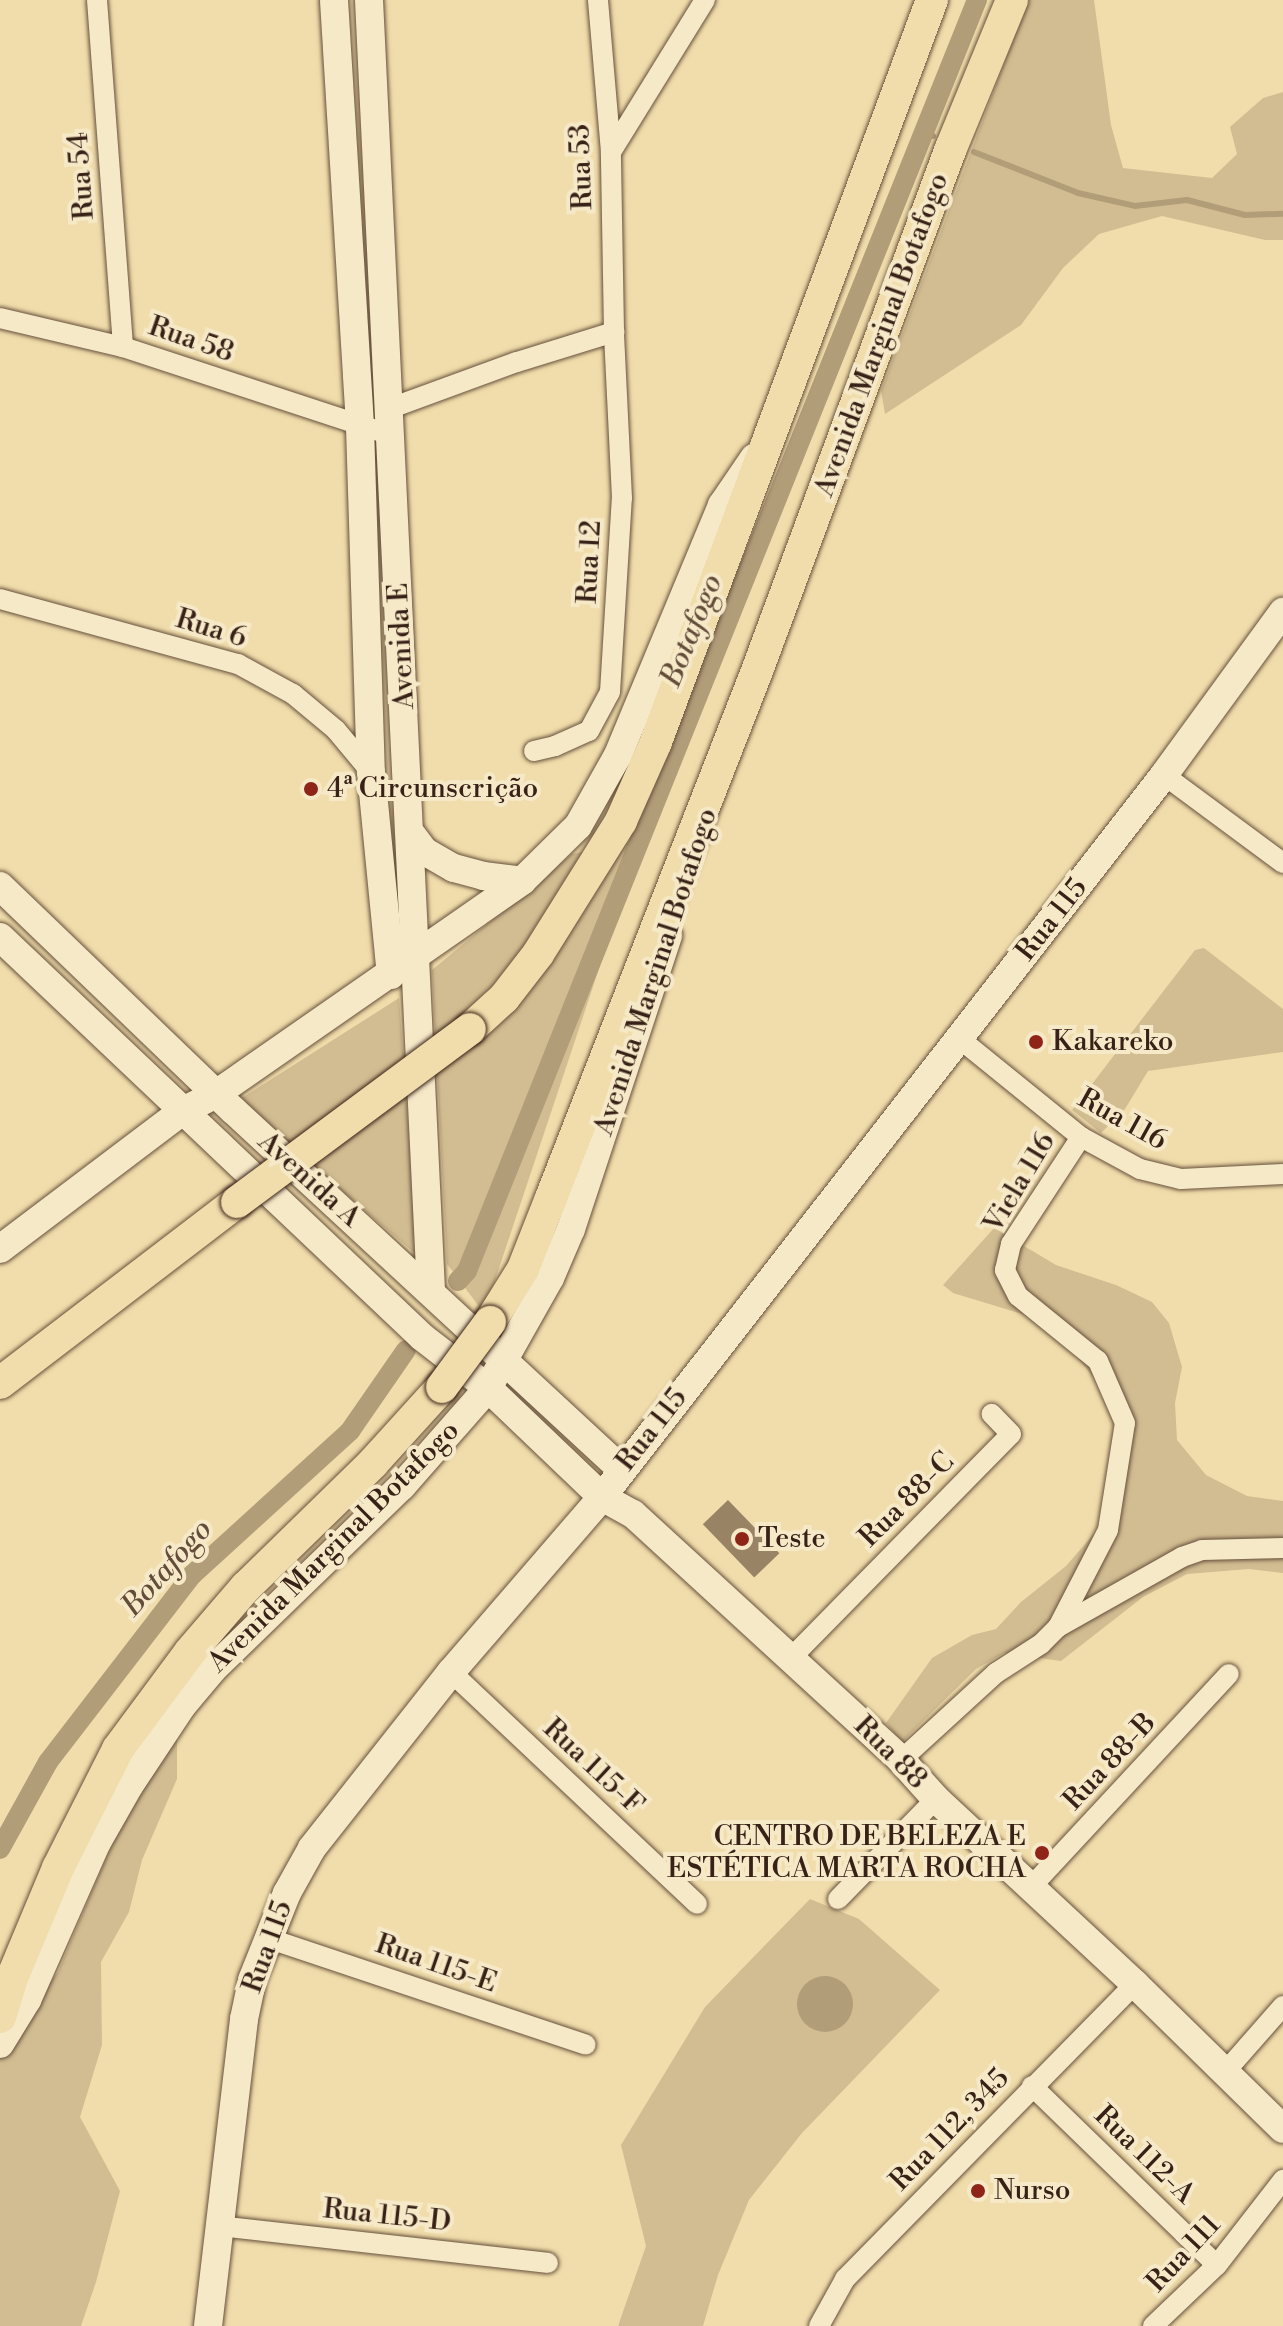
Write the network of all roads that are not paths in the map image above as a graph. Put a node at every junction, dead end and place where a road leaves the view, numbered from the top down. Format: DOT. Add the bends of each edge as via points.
graph roads {
  1 [pos="97,0"];
  2 [pos="334,0"];
  3 [pos="369,0"];
  4 [pos="598,0"];
  5 [pos="705,0"];
  6 [pos="932,0"];
  7 [pos="1012,0"];
  8 [pos="611,152"];
  9 [pos="0,318"];
  10 [pos="614,332"];
  11 [pos="123,347"];
  12 [pos="391,422"];
  13 [pos="360,427"];
  14 [pos="764,444"];
  15 [pos="0,599"];
  16 [pos="1283,612"];
  17 [pos="757,671"];
  18 [pos="534,751"];
  19 [pos="371,772"];
  20 [pos="1164,775"];
  21 [pos="412,835"];
  22 [pos="1283,863"];
  23 [pos="522,881"];
  24 [pos="0,886"];
  25 [pos="0,937"];
  26 [pos="417,957"];
  27 [pos="391,975"];
  28 [pos="960,1039"];
  29 [pos="216,1094"];
  30 [pos="181,1112"];
  31 [pos="1081,1137"];
  32 [pos="1283,1174"];
  33 [pos="0,1249"];
  34 [pos="431,1292"];
  35 [pos="503,1360"];
  36 [pos="0,1383"];
  37 [pos="488,1388"];
  38 [pos="992,1414"];
  39 [pos="621,1469"];
  40 [pos="602,1497"];
  41 [pos="633,1514"];
  42 [pos="1283,1548"];
  43 [pos="1058,1627"];
  44 [pos="790,1659"];
  45 [pos="451,1672"];
  46 [pos="1229,1674"];
  47 [pos="901,1760"];
  48 [pos="936,1799"];
  49 [pos="1030,1888"];
  50 [pos="838,1899"];
  51 [pos="697,1904"];
  52 [pos="267,1938"];
  53 [pos="1135,1984"];
  54 [pos="1283,2006"];
  55 [pos="0,2017"];
  56 [pos="0,2044"];
  57 [pos="586,2045"];
  58 [pos="1225,2072"];
  59 [pos="1032,2086"];
  60 [pos="1283,2129"];
  61 [pos="1283,2180"];
  62 [pos="219,2226"];
  63 [pos="548,2263"];
  64 [pos="1217,2265"];
  65 [pos="208,2326"];
  66 [pos="819,2326"];
  67 [pos="1153,2326"];
  1 -- 11 [label="street, Rua 54"];
  2 -- 13 [label="main road, Avenida E"];
  3 -- 12 [label="main road, Avenida E"];
  4 -- 8 [label="street, Rua 53"];
  5 -- 8 [label="street"];
  6 -- 14 [label="main road"];
  7 -- 17 [label="main road, Avenida Marginal Botafogo" via="951,148"];
  8 -- 10 [label="street, Rua 53"];
  9 -- 11 [label="street, Rua 58"];
  10 -- 12 [label="street" via="517,362"];
  10 -- 18 [label="street, Rua 12" via="622,498 610,692 589,731"];
  11 -- 13 [label="street, Rua 58"];
  12 -- 13 [label="street, Rua 58"];
  12 -- 21 [label="main road, Avenida E"];
  13 -- 19 [label="main road, Avenida E"];
  14 -- 23 [label="main road" via="722,505 618,755 578,826"];
  14 -- 36 [label="main road, bridge" via="656,742 621,821 538,954 504,998"];
  15 -- 19 [label="street, Rua 6" via="238,664 293,694 336,730"];
  16 -- 20 [label="main road, Rua 115"];
  17 -- 35 [label="main road, Avenida Marginal Botafogo" via="571,1229"];
  17 -- 55 [label="main road, Avenida Marginal Botafogo, bridge" via="523,1269 442,1387 246,1587 118,1749 58,1868"];
  19 -- 27 [label="main road, Avenida E"];
  20 -- 22 [label="street"];
  20 -- 28 [label="main road, Rua 115"];
  21 -- 23 [label="main road" via="424,851 454,868"];
  21 -- 26 [label="main road, Avenida E"];
  23 -- 26 [label="main road"];
  24 -- 29 [label="main road, Avenida A"];
  25 -- 30 [label="main road, Avenida A"];
  26 -- 27 [label="main road"];
  26 -- 34 [label="main road, Avenida E"];
  27 -- 29 [label="main road"];
  28 -- 31 [label="street, Rua 116"];
  28 -- 39 [label="main road, Rua 115"];
  29 -- 30 [label="main road"];
  29 -- 34 [label="main road, Avenida A"];
  30 -- 33 [label="main road"];
  30 -- 37 [label="main road, Avenida A" via="422,1337"];
  31 -- 32 [label="street, Rua 116" via="1140,1169 1181,1179"];
  31 -- 43 [label="street, Viela 116" via="1011,1244 1005,1270 1018,1296 1098,1361 1125,1423 1108,1530"];
  34 -- 35 [label="main road, Avenida A"];
  35 -- 37 [label="main road, Avenida Marginal Botafogo"];
  35 -- 39 [label="main road, Avenida A"];
  37 -- 40 [label="main road, Avenida A"];
  37 -- 56 [label="main road, Avenida Marginal Botafogo" via="402,1486 213,1669 182,1706 96,1844 27,2000"];
  38 -- 44 [label="street, Rua 88-C" via="1011,1434"];
  39 -- 40 [label="main road, Rua 115"];
  39 -- 41 [label="main road"];
  40 -- 41 [label="main road, Rua 88"];
  40 -- 45 [label="main road, Rua 115"];
  41 -- 44 [label="main road, Rua 88"];
  42 -- 43 [label="street" via="1202,1550 1182,1557"];
  43 -- 47 [label="street" via="996,1673"];
  44 -- 47 [label="main road, Rua 88"];
  45 -- 51 [label="street, Rua 115-F"];
  45 -- 52 [label="main road, Rua 115" via="312,1848"];
  46 -- 49 [label="street, Rua 88-B"];
  47 -- 48 [label="main road, Rua 88"];
  48 -- 49 [label="main road, Rua 88"];
  48 -- 50 [label="street"];
  49 -- 53 [label="main road, Rua 88"];
  52 -- 57 [label="street, Rua 115-E"];
  52 -- 62 [label="main road, Rua 115" via="244,2019"];
  53 -- 58 [label="main road, Rua 88"];
  53 -- 59 [label="street, Rua 112, 345"];
  54 -- 58 [label="street"];
  58 -- 60 [label="main road, Rua 88"];
  59 -- 64 [label="street, Rua 112-A"];
  59 -- 66 [label="street, Rua 112, 345" via="845,2279"];
  61 -- 64 [label="street, Rua 111"];
  62 -- 63 [label="street, Rua 115-D"];
  62 -- 65 [label="main road, Rua 115"];
  64 -- 67 [label="street, Rua 111"];
}
